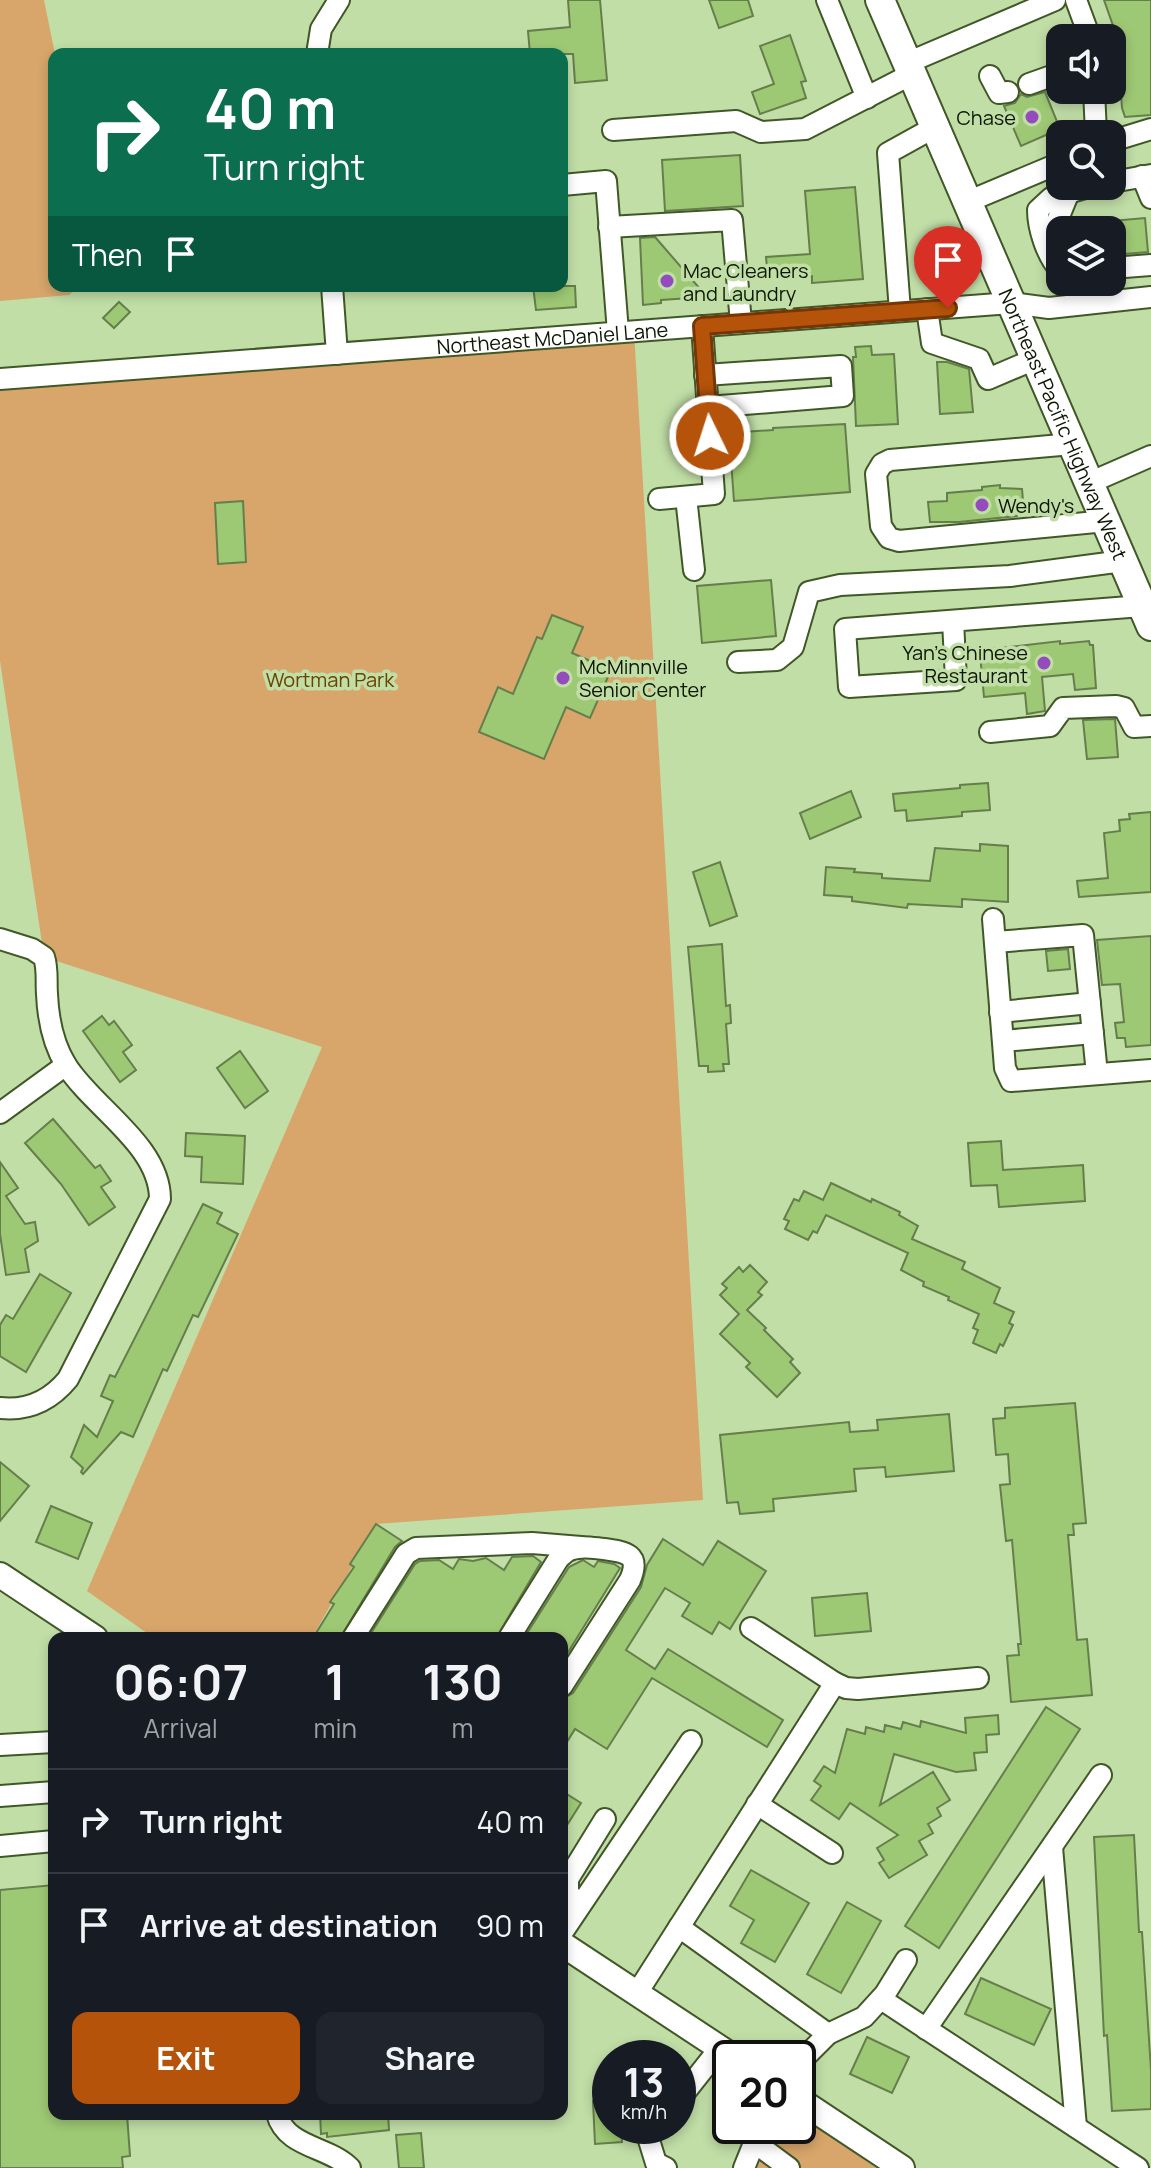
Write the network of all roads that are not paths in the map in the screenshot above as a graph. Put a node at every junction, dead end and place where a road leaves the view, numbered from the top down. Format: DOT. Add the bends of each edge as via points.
graph roads {
  1 [pos="339,0"];
  2 [pos="827,0"];
  3 [pos="880,0"];
  4 [pos="1055,0"];
  5 [pos="1076,0"];
  6 [pos="1085,24"];
  7 [pos="318,48"];
  8 [pos="910,69"];
  9 [pos="990,76"];
  10 [pos="1046,78"];
  11 [pos="1029,84"];
  12 [pos="1008,92"];
  13 [pos="867,98"];
  14 [pos="935,127"];
  15 [pos="1151,129"];
  16 [pos="613,130"];
  17 [pos="1126,137"];
  18 [pos="1046,169"];
  19 [pos="1147,175"];
  20 [pos="1126,179"];
  21 [pos="568,184"];
  22 [pos="1151,198"];
  23 [pos="1049,200"];
  24 [pos="967,202"];
  25 [pos="609,227"];
  26 [pos="1046,240"];
  27 [pos="1151,265"];
  28 [pos="1126,267"];
  29 [pos="332,292"];
  30 [pos="1151,298"];
  31 [pos="1011,303"];
  32 [pos="927,309"];
  33 [pos="900,311"];
  34 [pos="741,323"];
  35 [pos="702,326"];
  36 [pos="618,332"];
  37 [pos="337,354"];
  38 [pos="1035,359"];
  39 [pos="705,375"];
  40 [pos="0,379"];
  41 [pos="708,407"];
  42 [pos="1072,444"];
  43 [pos="1151,456"];
  44 [pos="1089,483"];
  45 [pos="686,497"];
  46 [pos="659,499"];
  47 [pos="1106,521"];
  48 [pos="1123,561"];
  49 [pos="694,570"];
  50 [pos="1146,616"];
  51 [pos="953,621"];
  52 [pos="738,662"];
  53 [pos="1151,726"];
  54 [pos="990,732"];
  55 [pos="993,919"];
  56 [pos="0,939"];
  57 [pos="995,942"];
  58 [pos="1090,1003"];
  59 [pos="1000,1012"];
  60 [pos="1093,1033"];
  61 [pos="1003,1041"];
  62 [pos="66,1065"];
  63 [pos="1151,1070"];
  64 [pos="1097,1074"];
  65 [pos="0,1113"];
  66 [pos="0,1408"];
  67 [pos="586,1547"];
  68 [pos="0,1575"];
  69 [pos="751,1628"];
  70 [pos="86,1632"];
  71 [pos="357,1632"];
  72 [pos="513,1632"];
  73 [pos="568,1676"];
  74 [pos="978,1678"];
  75 [pos="835,1683"];
  76 [pos="691,1741"];
  77 [pos="48,1742"];
  78 [pos="0,1745"];
  79 [pos="1101,1775"];
  80 [pos="48,1792"];
  81 [pos="0,1796"];
  82 [pos="757,1804"];
  83 [pos="605,1819"];
  84 [pos="48,1842"];
  85 [pos="0,1846"];
  86 [pos="1052,1847"];
  87 [pos="832,1853"];
  88 [pos="581,1904"];
  89 [pos="568,1924"];
  90 [pos="679,1927"];
  91 [pos="568,1948"];
  92 [pos="906,1960"];
  93 [pos="637,1993"];
  94 [pos="881,1999"];
  95 [pos="926,2029"];
  96 [pos="828,2034"];
  97 [pos="712,2042"];
  98 [pos="816,2046"];
  99 [pos="712,2068"];
  100 [pos="696,2084"];
  101 [pos="816,2111"];
  102 [pos="279,2120"];
  103 [pos="1076,2127"];
  104 [pos="650,2144"];
  105 [pos="753,2144"];
  106 [pos="766,2144"];
  107 [pos="350,2168"];
  108 [pos="666,2168"];
  109 [pos="744,2168"];
  110 [pos="789,2168"];
  111 [pos="902,2168"];
  112 [pos="1138,2168"];
  1 -- 7 [label="street" via="321,29"];
  2 -- 13 [label="street"];
  3 -- 8 [label="highway, Northeast Pacific Highway West"];
  4 -- 8 [label="street"];
  5 -- 6 [label="street"];
  8 -- 13 [label="street"];
  8 -- 14 [label="highway, Northeast Pacific Highway West"];
  9 -- 12 [label="street" via="999,93"];
  10 -- 11 [label="street"];
  13 -- 16 [label="street" via="805,129 761,132 736,121"];
  14 -- 24 [label="highway, Northeast Pacific Highway West"];
  14 -- 33 [label="street" via="888,153"];
  15 -- 17 [label="street"];
  18 -- 24 [label="street"];
  19 -- 20 [label="street"];
  19 -- 22 [label="street"];
  21 -- 25 [label="street" via="606,181"];
  23 -- 26 [label="street" via="1038,210"];
  24 -- 31 [label="highway, Northeast Pacific Highway West"];
  25 -- 34 [label="street" via="732,220"];
  25 -- 36 [label="street"];
  27 -- 28 [label="street"];
  29 -- 37 [label="street"];
  30 -- 31 [label="street, Northeast McDaniel Lane" via="1049,308"];
  31 -- 32 [label="street, Northeast McDaniel Lane"];
  31 -- 38 [label="highway, Northeast Pacific Highway West"];
  32 -- 33 [label="street, Northeast McDaniel Lane"];
  32 -- 38 [label="street" via="932,343 979,359 988,379"];
  33 -- 34 [label="street, Northeast McDaniel Lane"];
  34 -- 35 [label="street, Northeast McDaniel Lane"];
  35 -- 36 [label="street, Northeast McDaniel Lane"];
  35 -- 39 [label="street"];
  36 -- 37 [label="street, Northeast McDaniel Lane"];
  37 -- 40 [label="street, Northeast McDaniel Lane"];
  38 -- 42 [label="highway, Northeast Pacific Highway West"];
  39 -- 41 [label="street"];
  39 -- 41 [label="street" via="841,366 843,396"];
  41 -- 45 [label="street" via="714,494"];
  42 -- 44 [label="highway, Northeast Pacific Highway West"];
  42 -- 47 [label="street" via="890,460 876,474 881,526 889,538 899,541"];
  43 -- 44 [label="street"];
  44 -- 47 [label="highway, Northeast Pacific Highway West"];
  45 -- 46 [label="street"];
  45 -- 49 [label="street"];
  47 -- 48 [label="highway, Northeast Pacific Highway West"];
  48 -- 50 [label="highway, Northeast Pacific Highway West"];
  48 -- 52 [label="street" via="809,592 793,647 777,660"];
  50 -- 51 [label="street"];
  51 -- 51 [label="street" via="845,629 849,687 956,680"];
  53 -- 54 [label="street" via="1134,727 1124,708 1116,706 1063,708 1050,726"];
  55 -- 57 [label="street"];
  56 -- 62 [label="street" via="44,957 51,1027"];
  57 -- 58 [label="street" via="1083,935"];
  57 -- 59 [label="street"];
  58 -- 59 [label="street"];
  58 -- 60 [label="street"];
  59 -- 61 [label="street"];
  60 -- 61 [label="street"];
  60 -- 64 [label="street"];
  61 -- 64 [label="street" via="1011,1081"];
  62 -- 65 [label="street"];
  62 -- 66 [label="street" via="150,1161 160,1199 68,1379 36,1405"];
  63 -- 64 [label="street"];
  67 -- 71 [label="street" via="532,1543 416,1548 406,1554"];
  67 -- 72 [label="street" via="559,1558"];
  67 -- 73 [label="street" via="626,1552 634,1570"];
  68 -- 70 [label="main road"];
  69 -- 75 [label="street"];
  74 -- 75 [label="street" via="858,1689"];
  75 -- 82 [label="street"];
  76 -- 88 [label="street"];
  77 -- 78 [label="street"];
  79 -- 86 [label="street"];
  80 -- 81 [label="street"];
  82 -- 87 [label="street"];
  82 -- 90 [label="street"];
  83 -- 88 [label="street" via="568,1879 568,1894"];
  84 -- 85 [label="street"];
  86 -- 95 [label="street"];
  86 -- 103 [label="street"];
  88 -- 89 [label="street"];
  90 -- 93 [label="street"];
  90 -- 96 [label="street"];
  91 -- 93 [label="main road"];
  92 -- 94 [label="street"];
  93 -- 97 [label="main road"];
  94 -- 95 [label="street"];
  94 -- 96 [label="street" via="864,2017"];
  95 -- 103 [label="street"];
  96 -- 98 [label="street"];
  99 -- 100 [label="street"];
  101 -- 111 [label="main road"];
  102 -- 107 [label="street" via="296,2140 340,2158"];
  103 -- 112 [label="street"];
  104 -- 108 [label="street" via="656,2163"];
  105 -- 109 [label="street"];
  106 -- 110 [label="street"];
}
